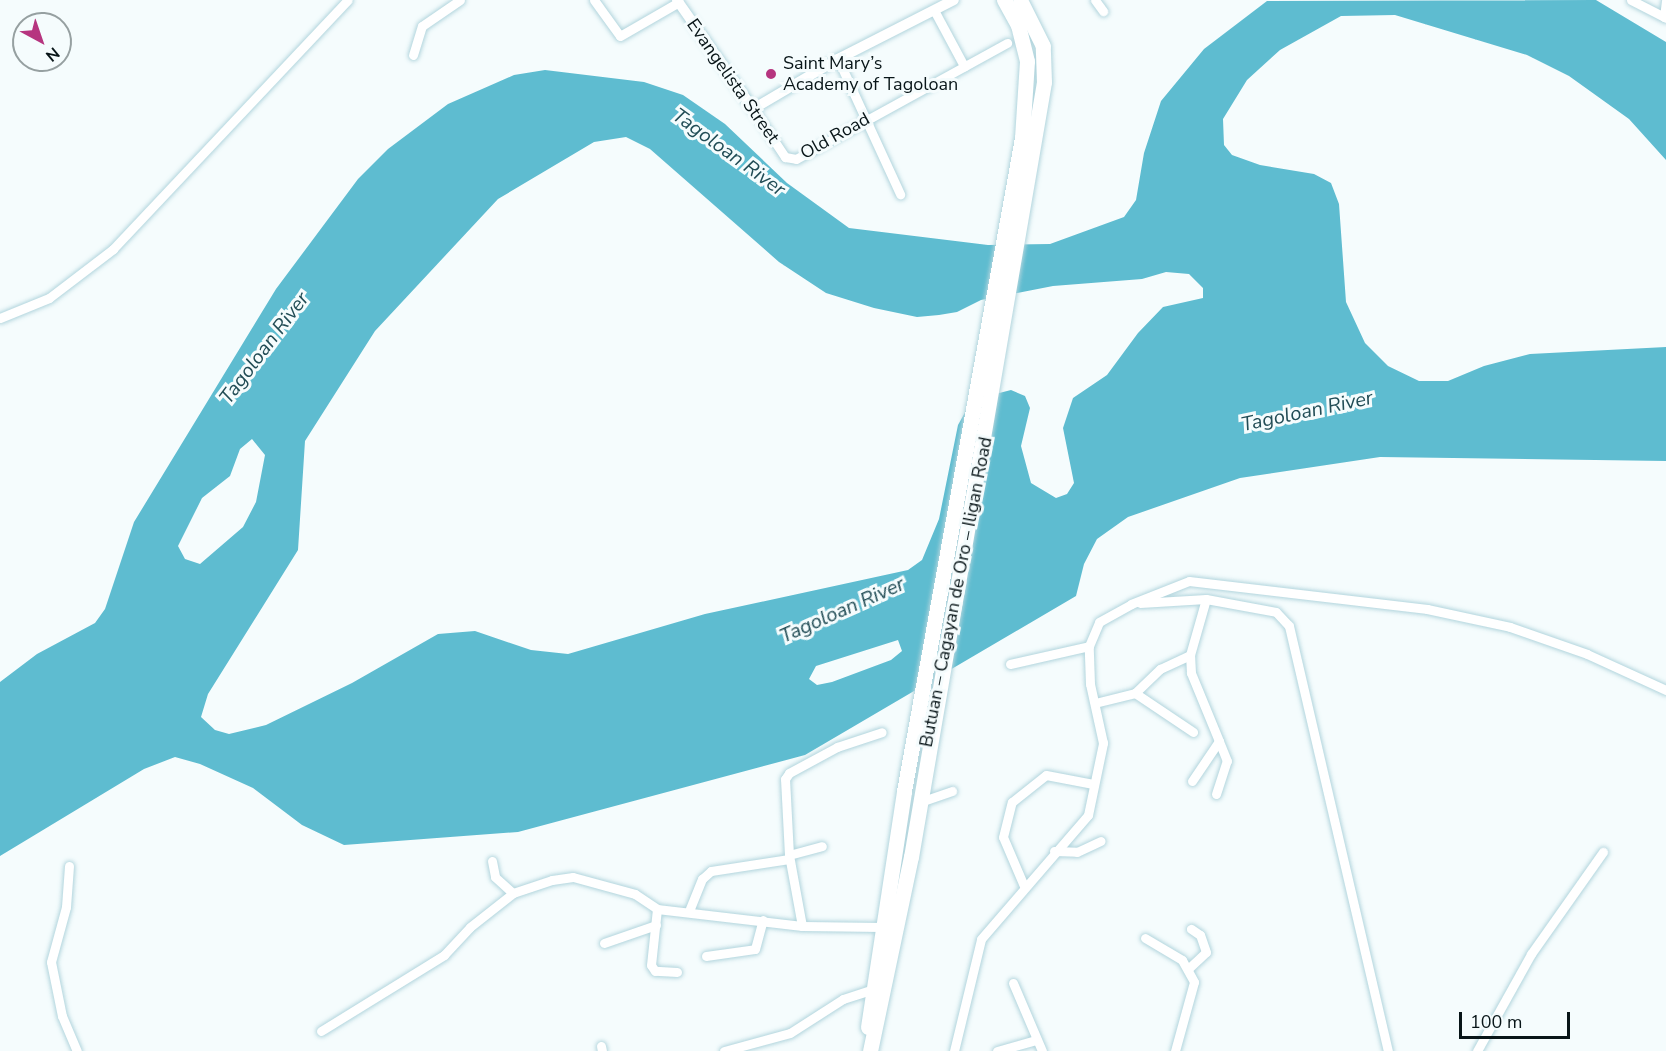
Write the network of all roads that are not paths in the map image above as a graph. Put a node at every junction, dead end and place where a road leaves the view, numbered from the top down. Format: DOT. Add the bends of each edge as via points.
graph roads {
  1 [pos="348,0"];
  2 [pos="460,0"];
  3 [pos="594,0"];
  4 [pos="954,0"];
  5 [pos="1004,0"];
  6 [pos="1020,0"];
  7 [pos="1095,0"];
  8 [pos="1631,0"];
  9 [pos="678,1"];
  10 [pos="1666,1"];
  11 [pos="934,10"];
  12 [pos="1103,11"];
  13 [pos="1665,17"];
  14 [pos="1007,43"];
  15 [pos="413,56"];
  16 [pos="838,59"];
  17 [pos="964,66"];
  18 [pos="753,109"];
  19 [pos="866,119"];
  20 [pos="1029,138"];
  21 [pos="790,160"];
  22 [pos="900,194"];
  23 [pos="0,318"];
  24 [pos="1206,599"];
  25 [pos="1131,604"];
  26 [pos="1089,646"];
  27 [pos="1190,655"];
  28 [pos="1010,664"];
  29 [pos="1666,690"];
  30 [pos="1135,693"];
  31 [pos="931,694"];
  32 [pos="1095,703"];
  33 [pos="882,732"];
  34 [pos="1193,732"];
  35 [pos="1219,741"];
  36 [pos="1192,781"];
  37 [pos="1093,784"];
  38 [pos="952,791"];
  39 [pos="1216,794"];
  40 [pos="920,802"];
  41 [pos="1101,841"];
  42 [pos="822,846"];
  43 [pos="1054,851"];
  44 [pos="1603,852"];
  45 [pos="789,857"];
  46 [pos="492,861"];
  47 [pos="69,866"];
  48 [pos="1024,886"];
  49 [pos="513,893"];
  50 [pos="657,909"];
  51 [pos="689,911"];
  52 [pos="763,920"];
  53 [pos="656,924"];
  54 [pos="802,926"];
  55 [pos="882,927"];
  56 [pos="1191,929"];
  57 [pos="1145,938"];
  58 [pos="604,944"];
  59 [pos="706,956"];
  60 [pos="1189,968"];
  61 [pos="677,972"];
  62 [pos="1013,983"];
  63 [pos="873,989"];
  64 [pos="321,1031"];
  65 [pos="1036,1040"];
  66 [pos="871,1048"];
  67 [pos="77,1051"];
  68 [pos="724,1051"];
  69 [pos="954,1051"];
  70 [pos="997,1051"];
  71 [pos="1042,1051"];
  72 [pos="1175,1051"];
  73 [pos="1388,1051"];
  74 [pos="1477,1051"];
  1 -- 23 [label="street" via="113,249 49,298"];
  2 -- 15 [label="street" via="422,26"];
  3 -- 9 [label="street" via="620,36"];
  4 -- 11 [label="street"];
  5 -- 20 [label="highway" via="1018,25 1027,61"];
  6 -- 20 [label="highway" via="1040,35 1045,57"];
  7 -- 12 [label="street"];
  8 -- 13 [label="street"];
  9 -- 18 [label="street, Evangelista Street"];
  10 -- 13 [label="street"];
  11 -- 16 [label="street"];
  11 -- 17 [label="street"];
  14 -- 17 [label="street, Old Road"];
  16 -- 18 [label="street"];
  16 -- 19 [label="street"];
  17 -- 19 [label="street, Old Road"];
  18 -- 21 [label="street, Evangelista Street"];
  19 -- 21 [label="street, Old Road"];
  19 -- 22 [label="street"];
  20 -- 31 [label="highway, Butuan – Cagayan de Oro – Iligan Road"];
  24 -- 25 [label="street"];
  24 -- 27 [label="street"];
  24 -- 73 [label="street" via="1276,612 1289,626"];
  25 -- 26 [label="street" via="1103,619"];
  25 -- 29 [label="street" via="1190,581 1427,609 1521,630 1587,654"];
  26 -- 28 [label="street"];
  26 -- 32 [label="street"];
  27 -- 30 [label="street" via="1160,669"];
  27 -- 35 [label="street" via="1191,673"];
  30 -- 32 [label="street"];
  30 -- 34 [label="street"];
  31 -- 40 [label="highway, Butuan – Cagayan de Oro – Iligan Road"];
  31 -- 55 [label="highway, Butuan – Cagayan de Oro – Iligan Road"];
  32 -- 37 [label="street" via="1103,743"];
  33 -- 45 [label="street" via="837,747 789,773 783,784"];
  35 -- 36 [label="street"];
  35 -- 39 [label="street" via="1227,761"];
  37 -- 43 [label="street" via="1084,821"];
  37 -- 48 [label="street" via="1046,775 1011,802 1003,837"];
  38 -- 40 [label="street"];
  40 -- 66 [label="highway, Butuan – Cagayan de Oro – Iligan Road" via="887,986"];
  41 -- 43 [label="street" via="1077,852"];
  42 -- 45 [label="street"];
  43 -- 48 [label="street"];
  44 -- 74 [label="street" via="1531,954"];
  45 -- 51 [label="street" via="711,871 702,879"];
  45 -- 54 [label="street"];
  46 -- 49 [label="street" via="495,877"];
  47 -- 67 [label="street" via="66,907 51,962 62,1016"];
  48 -- 69 [label="street" via="977,947"];
  49 -- 50 [label="street" via="552,880 573,878 635,894"];
  49 -- 64 [label="street" via="470,927 444,955"];
  50 -- 51 [label="street"];
  50 -- 53 [label="street"];
  51 -- 52 [label="street"];
  52 -- 54 [label="street"];
  52 -- 59 [label="street" via="755,949"];
  53 -- 58 [label="street"];
  53 -- 61 [label="street" via="653,968"];
  54 -- 55 [label="street"];
  55 -- 63 [label="highway, Butuan – Cagayan de Oro – Iligan Road"];
  56 -- 60 [label="street" via="1200,935 1206,952"];
  57 -- 60 [label="street"];
  60 -- 72 [label="street" via="1194,982"];
  62 -- 65 [label="street"];
  63 -- 66 [label="highway, Butuan – Cagayan de Oro – Iligan Road" via="868,1023"];
  63 -- 68 [label="street" via="843,999 790,1033"];
  65 -- 70 [label="street"];
  65 -- 71 [label="street"];
}
